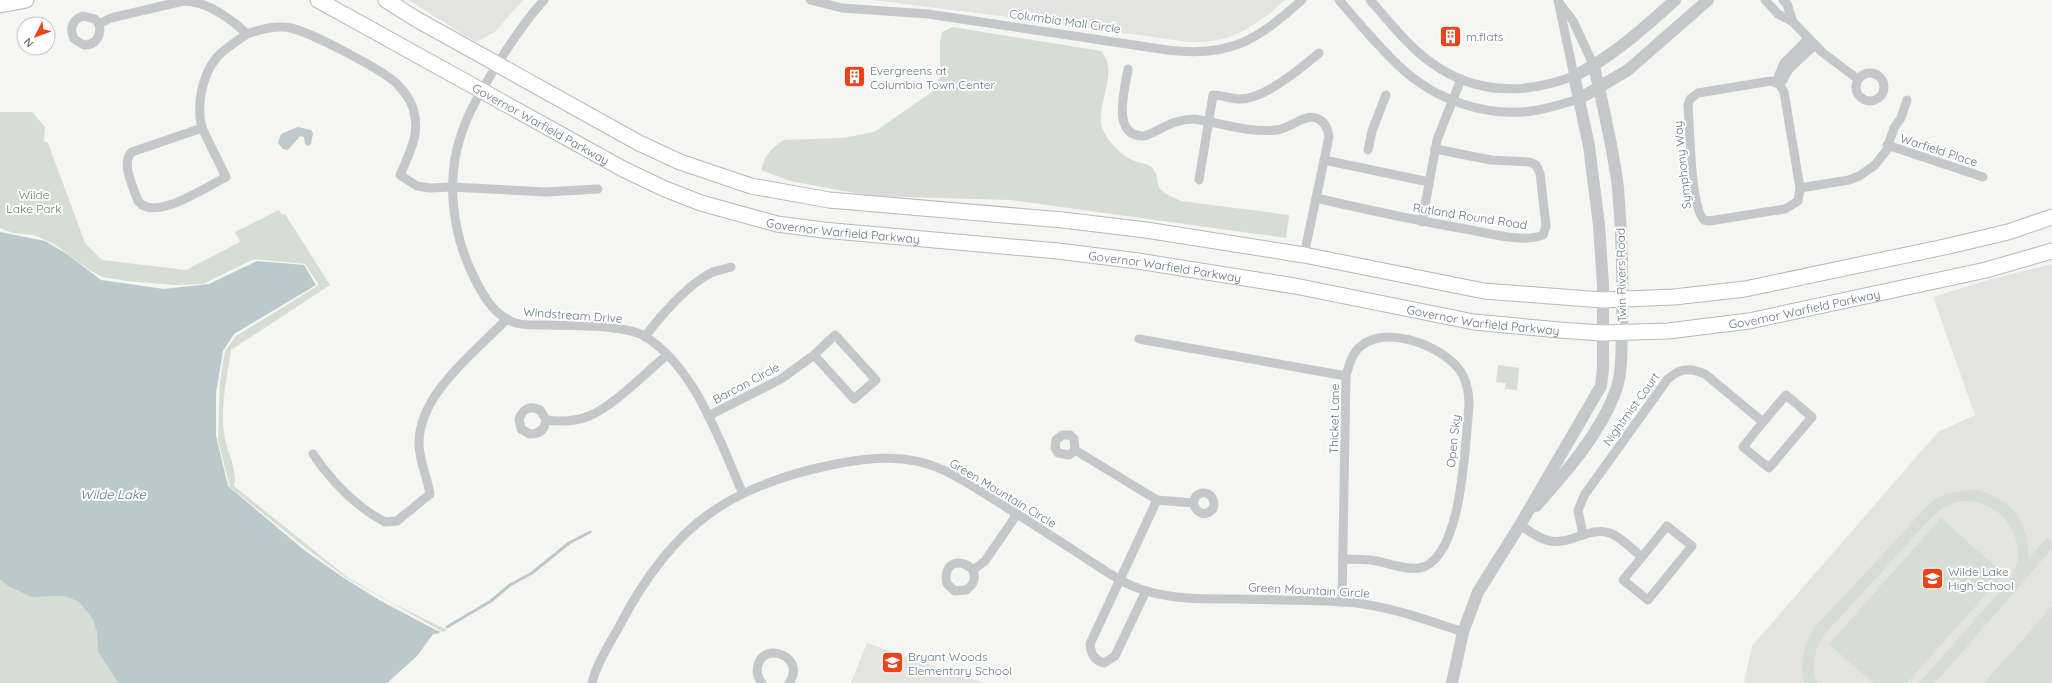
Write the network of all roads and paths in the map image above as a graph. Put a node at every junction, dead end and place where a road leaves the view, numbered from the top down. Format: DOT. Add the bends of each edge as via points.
graph roads {
  1 [pos="26,0"];
  2 [pos="318,0"];
  3 [pos="386,0"];
  4 [pos="544,0"];
  5 [pos="810,0"];
  6 [pos="1302,0"];
  7 [pos="1339,0"];
  8 [pos="1370,0"];
  9 [pos="1675,0"];
  10 [pos="1708,0"];
  11 [pos="1765,0"];
  12 [pos="1783,0"];
  13 [pos="1559,2"];
  14 [pos="0,5"];
  15 [pos="1793,22"];
  16 [pos="99,24"];
  17 [pos="247,34"];
  18 [pos="1809,40"];
  19 [pos="1319,52"];
  20 [pos="497,64"];
  21 [pos="1594,66"];
  22 [pos="1128,69"];
  23 [pos="1574,76"];
  24 [pos="1461,79"];
  25 [pos="1858,80"];
  26 [pos="1778,83"];
  27 [pos="1599,88"];
  28 [pos="482,91"];
  29 [pos="1386,95"];
  30 [pos="1579,98"];
  31 [pos="1906,100"];
  32 [pos="1453,101"];
  33 [pos="1209,121"];
  34 [pos="202,128"];
  35 [pos="1887,145"];
  36 [pos="1368,150"];
  37 [pos="1435,150"];
  38 [pos="1324,160"];
  39 [pos="1983,177"];
  40 [pos="1199,180"];
  41 [pos="1429,182"];
  42 [pos="452,188"];
  43 [pos="1800,188"];
  44 [pos="598,189"];
  45 [pos="1316,198"];
  46 [pos="2048,217"];
  47 [pos="1422,222"];
  48 [pos="2052,250"];
  49 [pos="1304,256"];
  50 [pos="730,267"];
  51 [pos="1602,300"];
  52 [pos="1623,300"];
  53 [pos="507,319"];
  54 [pos="1622,332"];
  55 [pos="1602,333"];
  56 [pos="645,336"];
  57 [pos="1139,339"];
  58 [pos="667,354"];
  59 [pos="814,354"];
  60 [pos="1346,376"];
  61 [pos="708,416"];
  62 [pos="546,420"];
  63 [pos="1763,422"];
  64 [pos="1075,450"];
  65 [pos="313,454"];
  66 [pos="743,494"];
  67 [pos="1157,500"];
  68 [pos="1193,504"];
  69 [pos="1017,514"];
  70 [pos="1520,525"];
  71 [pos="1583,535"];
  72 [pos="1642,557"];
  73 [pos="1344,559"];
  74 [pos="973,570"];
  75 [pos="1121,580"];
  76 [pos="1146,591"];
  77 [pos="1342,602"];
  78 [pos="1463,632"];
  79 [pos="592,683"];
  80 [pos="762,683"];
  81 [pos="789,683"];
  82 [pos="1452,683"];
  1 -- 14 [label="main road"];
  2 -- 28 [label="main road, Governor Warfield Parkway"];
  3 -- 20 [label="main road"];
  4 -- 20 [label="street, Windstream Drive"];
  5 -- 6 [label="street, Columbia Mall Circle" via="842,8 928,14 1174,50 1207,52 1243,43 1279,20"];
  7 -- 32 [label="street" via="1398,65 1434,92"];
  8 -- 24 [label="street" via="1413,48 1430,62"];
  9 -- 21 [label="street" via="1621,47"];
  10 -- 27 [label="street" via="1643,58"];
  11 -- 15 [label="street" via="1778,14"];
  12 -- 15 [label="street"];
  13 -- 21 [label="street, Twin Rivers Road" via="1573,21"];
  13 -- 23 [label="street, Twin Rivers Road"];
  15 -- 18 [label="street"];
  16 -- 17 [label="street" via="110,18 183,1 194,1 234,21"];
  17 -- 34 [label="street" via="217,57 209,68 200,103"];
  17 -- 42 [label="street" via="262,28 291,28 315,37 386,76 405,94 413,107 416,120 414,142 400,175 417,186"];
  18 -- 25 [label="street"];
  18 -- 26 [label="street"];
  18 -- 26 [label="street" via="1783,56"];
  19 -- 33 [label="street" via="1295,73 1267,90 1241,99 1212,95"];
  20 -- 28 [label="street, Windstream Drive"];
  20 -- 49 [label="main road" via="639,143 686,164 751,186 828,200 1063,220 1146,230"];
  21 -- 23 [label="street"];
  21 -- 27 [label="street, Twin Rivers Road"];
  22 -- 33 [label="street" via="1122,117 1132,134 1145,136 1182,119"];
  23 -- 24 [label="street" via="1551,85 1515,90 1495,88"];
  23 -- 30 [label="street, Twin Rivers Road"];
  24 -- 32 [label="street"];
  26 -- 43 [label="street" via="1784,92"];
  26 -- 43 [label="street, Symphony Way" via="1771,81 1698,93 1690,100 1688,105 1691,160 1697,211 1704,220 1709,221 1785,209 1798,201"];
  27 -- 30 [label="street"];
  27 -- 52 [label="street, Twin Rivers Road" via="1618,187"];
  28 -- 42 [label="street, Windstream Drive" via="461,134"];
  28 -- 55 [label="main road, Governor Warfield Parkway" via="623,169 665,189 702,203 777,224 1138,261 1295,286 1474,322"];
  29 -- 36 [label="street" via="1372,131"];
  30 -- 32 [label="street" via="1537,110 1516,112 1475,108"];
  30 -- 51 [label="street, Twin Rivers Road" via="1596,189"];
  31 -- 35 [label="street, Warfield Place" via="1901,118"];
  32 -- 37 [label="street"];
  33 -- 38 [label="street" via="1264,131 1286,128 1305,119 1317,118 1325,123 1328,129 1329,137"];
  33 -- 40 [label="street"];
  34 -- 34 [label="street" via="129,154 126,164 141,205 146,208 166,208 226,177"];
  35 -- 39 [label="street, Warfield Place"];
  35 -- 43 [label="street, Warfield Place" via="1886,151 1875,165 1859,176"];
  37 -- 41 [label="street"];
  37 -- 47 [label="street, Rutland Round Road" via="1536,165 1540,173 1546,226 1543,235 1535,238 1498,235"];
  38 -- 41 [label="street"];
  38 -- 45 [label="street"];
  41 -- 47 [label="street"];
  42 -- 44 [label="street" via="516,192"];
  42 -- 53 [label="street, Windstream Drive" via="455,219 463,252 480,291"];
  45 -- 47 [label="street, Rutland Round Road"];
  45 -- 49 [label="street"];
  46 -- 52 [label="main road" via="1949,246 1780,283 1711,294"];
  48 -- 54 [label="main road, Governor Warfield Parkway" via="1986,270 1749,321 1668,331"];
  49 -- 51 [label="main road" via="1484,291"];
  50 -- 56 [label="street" via="705,277 668,308"];
  51 -- 52 [label="main road"];
  51 -- 55 [label="street, Twin Rivers Road"];
  52 -- 54 [label="street, Twin Rivers Road"];
  53 -- 56 [label="street, Windstream Drive" via="523,324 606,328"];
  53 -- 65 [label="street" via="445,382 432,400 424,416 419,442 422,467 430,494 398,521 385,522 349,497 327,474"];
  54 -- 55 [label="main road, Governor Warfield Parkway"];
  54 -- 70 [label="street, Twin Rivers Road" via="1621,370 1609,408 1565,474"];
  55 -- 70 [label="street, Twin Rivers Road" via="1601,386"];
  56 -- 58 [label="street, Windstream Drive"];
  57 -- 60 [label="street, Thicket Lane"];
  58 -- 61 [label="street, Windstream Drive" via="684,374"];
  58 -- 62 [label="street" via="598,412 569,422"];
  59 -- 59 [label="street, Barcan Circle" via="835,335 876,380 854,399"];
  59 -- 61 [label="street, Barcan Circle" via="766,388"];
  60 -- 73 [label="street, Thicket Lane"];
  60 -- 73 [label="street, Open Sky" via="1354,353 1360,346 1372,339 1389,336 1441,353 1454,364 1465,381 1469,406 1458,507 1449,538 1439,556 1421,568 1411,569 1376,561"];
  61 -- 66 [label="street, Windstream Drive"];
  63 -- 63 [label="street" via="1786,395 1812,417 1769,468 1743,447"];
  63 -- 71 [label="street, Nightmist Court" via="1705,374 1694,369 1686,369 1674,374 1667,380 1585,494 1578,510"];
  64 -- 67 [label="street"];
  66 -- 69 [label="street, Green Mountain Circle" via="769,483 823,467 876,458 901,459 922,462 941,469"];
  66 -- 79 [label="street, Green Mountain Circle" via="703,518 666,552 635,596 599,664"];
  67 -- 68 [label="street"];
  67 -- 75 [label="street"];
  69 -- 74 [label="street" via="985,561"];
  69 -- 75 [label="street, Green Mountain Circle"];
  70 -- 71 [label="street" via="1550,541 1559,542"];
  70 -- 78 [label="street, Twin Rivers Road" via="1478,592"];
  71 -- 72 [label="street" via="1593,532 1609,533"];
  72 -- 72 [label="street" via="1667,526 1692,546 1648,600 1623,580"];
  73 -- 77 [label="street, Thicket Lane"];
  75 -- 76 [label="street, Green Mountain Circle"];
  75 -- 76 [label="street" via="1090,644 1093,657 1098,661 1104,663 1115,656"];
  76 -- 77 [label="street, Green Mountain Circle" via="1190,598"];
  77 -- 78 [label="street, Green Mountain Circle" via="1371,604 1396,610"];
  78 -- 82 [label="street, Twin Rivers Road"];
  80 -- 81 [label="street" via="758,679 759,662 766,655 774,653 787,658 792,665 794,671"];
}
